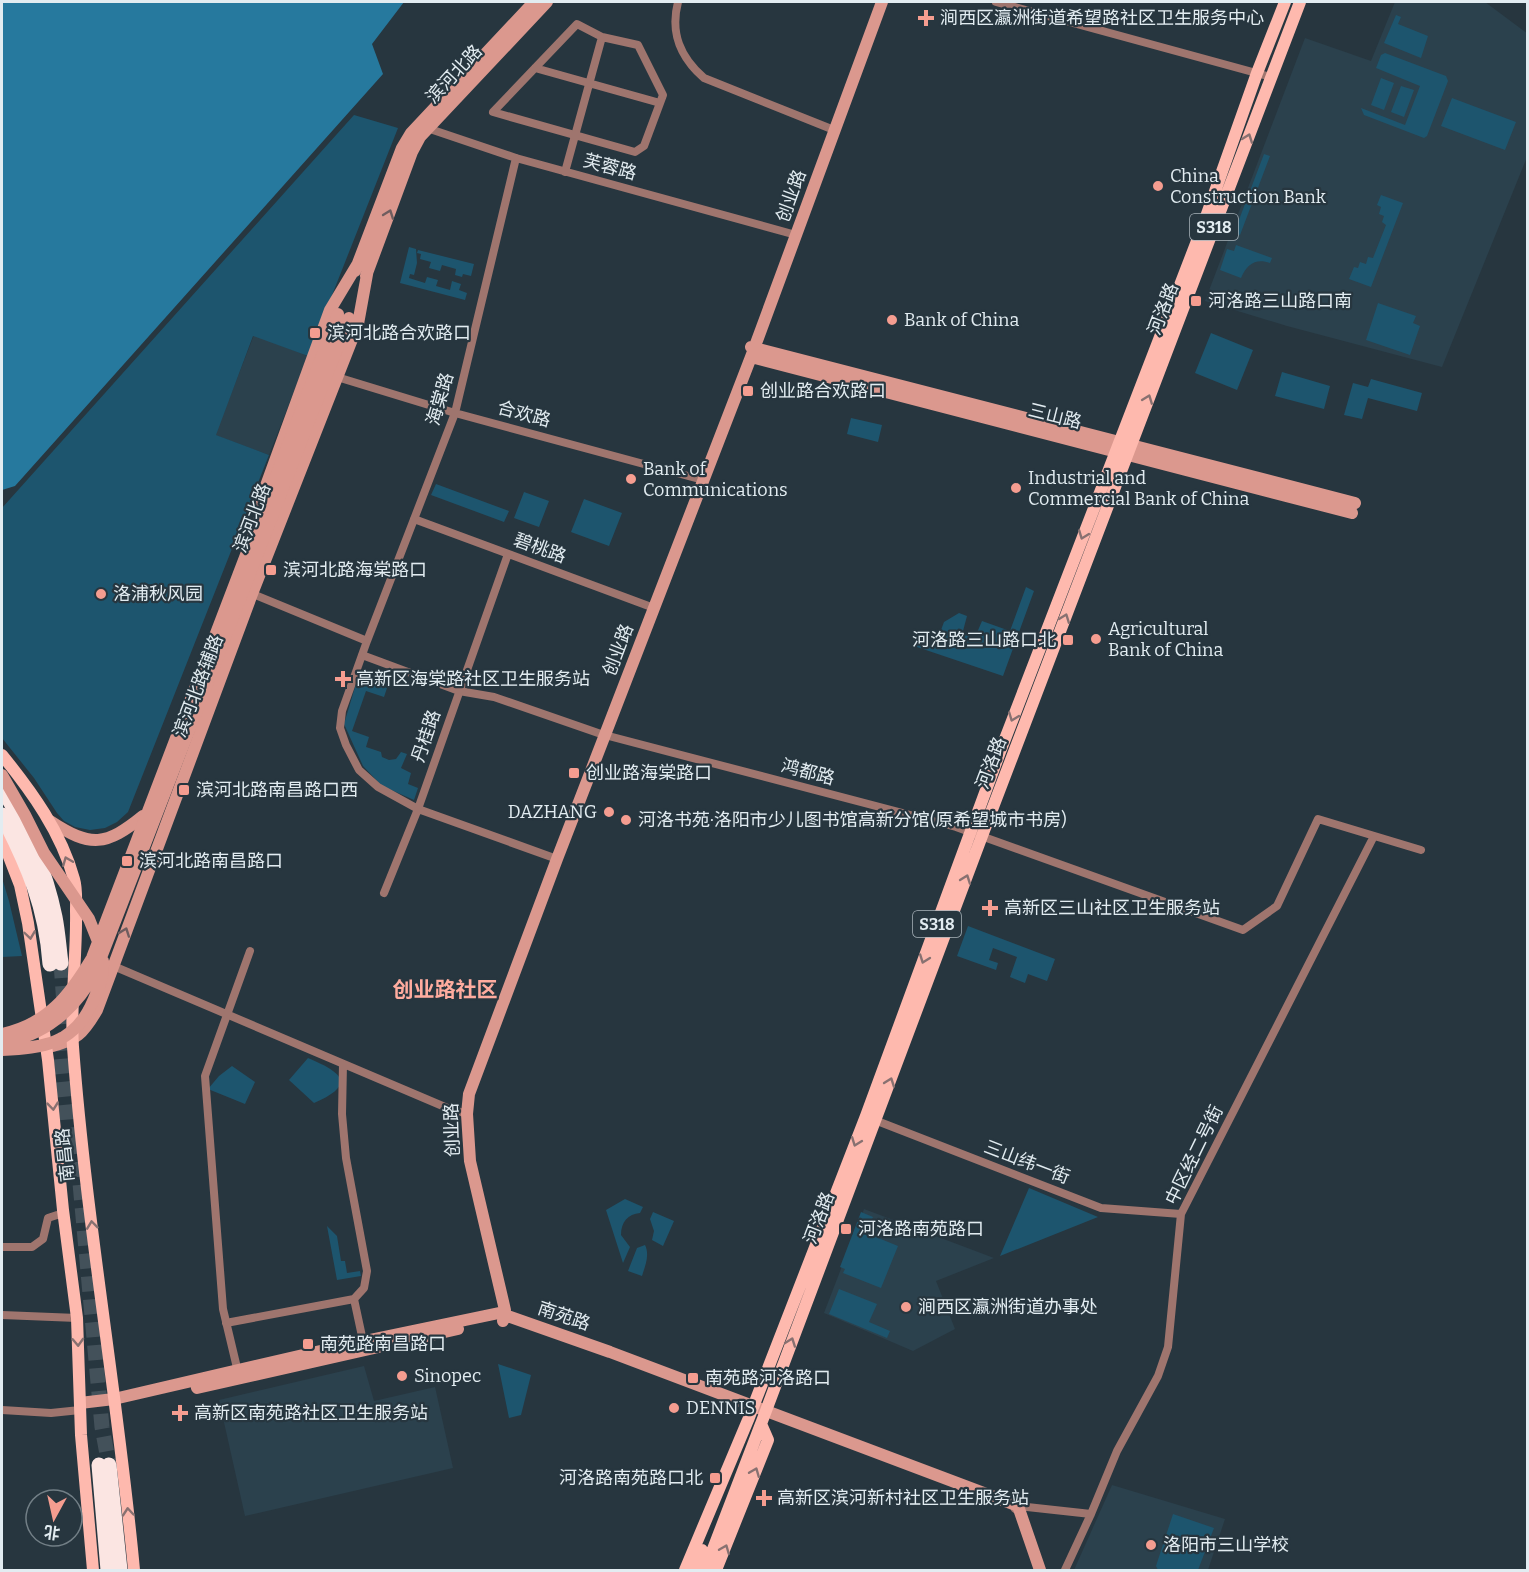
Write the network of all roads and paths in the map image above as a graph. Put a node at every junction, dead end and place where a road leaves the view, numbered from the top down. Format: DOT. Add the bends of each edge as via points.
graph roads {
  1 [pos="534,2"];
  2 [pos="547,2"];
  3 [pos="678,2"];
  4 [pos="877,2"];
  5 [pos="882,2"];
  6 [pos="996,2"];
  7 [pos="1285,2"];
  8 [pos="1300,2"];
  9 [pos="602,37"];
  10 [pos="535,68"];
  11 [pos="1257,73"];
  12 [pos="1271,77"];
  13 [pos="589,84"];
  14 [pos="660,103"];
  15 [pos="423,126"];
  16 [pos="832,130"];
  17 [pos="576,134"];
  18 [pos="516,158"];
  19 [pos="566,172"];
  20 [pos="794,234"];
  21 [pos="363,267"];
  22 [pos="343,316"];
  23 [pos="751,352"];
  24 [pos="337,377"];
  25 [pos="455,413"];
  26 [pos="1123,447"];
  27 [pos="702,479"];
  28 [pos="1354,508"];
  29 [pos="414,519"];
  30 [pos="508,554"];
  31 [pos="230,585"];
  32 [pos="252,594"];
  33 [pos="652,608"];
  34 [pos="367,641"];
  35 [pos="362,655"];
  36 [pos="459,691"];
  37 [pos="603,734"];
  38 [pos="2,755"];
  39 [pos="2,775"];
  40 [pos="2,789"];
  41 [pos="418,809"];
  42 [pos="2,815"];
  43 [pos="143,816"];
  44 [pos="50,821"];
  45 [pos="976,834"];
  46 [pos="1374,836"];
  47 [pos="2,839"];
  48 [pos="1421,850"];
  49 [pos="555,858"];
  50 [pos="384,893"];
  51 [pos="250,951"];
  52 [pos="98,959"];
  53 [pos="113,966"];
  54 [pos="73,1001"];
  55 [pos="227,1015"];
  56 [pos="42,1023"];
  57 [pos="2,1028"];
  58 [pos="2,1034"];
  59 [pos="73,1039"];
  60 [pos="2,1042"];
  61 [pos="46,1048"];
  62 [pos="2,1051"];
  63 [pos="343,1064"];
  64 [pos="465,1114"];
  65 [pos="871,1118"];
  66 [pos="1181,1214"];
  67 [pos="57,1215"];
  68 [pos="2,1247"];
  69 [pos="354,1299"];
  70 [pos="2,1315"];
  71 [pos="501,1317"];
  72 [pos="76,1318"];
  73 [pos="226,1323"];
  74 [pos="363,1341"];
  75 [pos="238,1371"];
  76 [pos="114,1403"];
  77 [pos="80,1406"];
  78 [pos="752,1409"];
  79 [pos="2,1410"];
  80 [pos="764,1417"];
  81 [pos="728,1466"];
  82 [pos="1017,1509"];
  83 [pos="1090,1516"];
  84 [pos="723,1523"];
  85 [pos="93,1570"];
  86 [pos="108,1570"];
  87 [pos="120,1570"];
  88 [pos="134,1570"];
  89 [pos="685,1570"];
  90 [pos="695,1570"];
  91 [pos="705,1570"];
  92 [pos="716,1570"];
  93 [pos="1031,1570"];
  94 [pos="1040,1570"];
  95 [pos="1065,1570"];
  1 -- 15 [label="main road, 滨河北路"];
  2 -- 15 [label="main road, 滨河北路"];
  3 -- 16 [label="street" via="676,31 681,51 704,78"];
  4 -- 16 [label="main road, 创业路"];
  5 -- 16 [label="main road, 创业路"];
  6 -- 11 [label="street"];
  7 -- 11 [label="main road, 河洛路 / S318"];
  8 -- 12 [label="main road, 河洛路 / S318"];
  9 -- 10 [label="street" via="577,24"];
  9 -- 13 [label="street"];
  9 -- 14 [label="street" via="638,45 663,95"];
  10 -- 13 [label="street"];
  10 -- 17 [label="street" via="493,112"];
  11 -- 12 [label="street"];
  11 -- 26 [label="main road, 河洛路 / S318"];
  26 -- 12 [label="main road, 河洛路 / S318, one-way"];
  13 -- 14 [label="street"];
  13 -- 17 [label="street"];
  14 -- 17 [label="street" via="644,146 635,152"];
  15 -- 18 [label="street, 芙蓉路"];
  15 -- 21 [label="main road, 滨河北路" via="402,148"];
  16 -- 20 [label="main road, 创业路"];
  17 -- 19 [label="street"];
  18 -- 19 [label="street, 芙蓉路"];
  18 -- 25 [label="street, 海棠路"];
  19 -- 20 [label="street, 芙蓉路"];
  20 -- 23 [label="main road, 创业路"];
  21 -- 22 [label="main road, 滨河北路"];
  21 -- 24 [label="main road, 滨河北路辅路" via="358,324"];
  21 -- 31 [label="main road, 滨河北路辅路" via="330,310"];
  22 -- 58 [label="main road, 滨河北路, bridge" via="92,958 75,987 53,1010 22,1028"];
  22 -- 60 [label="main road, 滨河北路, bridge" via="95,973 69,1010 49,1026"];
  23 -- 26 [label="main road, 三山路"];
  23 -- 27 [label="main road, 创业路"];
  24 -- 25 [label="street, 合欢路"];
  24 -- 32 [label="main road, 滨河北路辅路"];
  25 -- 27 [label="street, 合欢路"];
  25 -- 29 [label="street, 海棠路"];
  26 -- 28 [label="main road, 三山路"];
  26 -- 45 [label="main road, 河洛路 / S318"];
  27 -- 33 [label="main road, 创业路"];
  29 -- 30 [label="street, 碧桃路"];
  29 -- 34 [label="street, 海棠路"];
  30 -- 33 [label="street, 碧桃路"];
  30 -- 36 [label="street, 丹桂路"];
  31 -- 32 [label="street"];
  31 -- 43 [label="main road, 滨河北路辅路"];
  32 -- 34 [label="street"];
  53 -- 32 [label="main road, 滨河北路辅路, one-way"];
  33 -- 37 [label="main road, 创业路"];
  34 -- 35 [label="street, 海棠路"];
  35 -- 36 [label="street, 鸿都路"];
  35 -- 41 [label="street, 海棠路" via="342,711 340,728 346,745 359,770 378,787"];
  36 -- 37 [label="street, 鸿都路" via="494,697"];
  36 -- 41 [label="street, 丹桂路"];
  37 -- 45 [label="street, 鸿都路"];
  37 -- 49 [label="main road, 创业路"];
  38 -- 44 [label="main road, 南昌路"];
  39 -- 62 [label="main road, bridge" via="44,853 89,919 103,954 104,977 88,1013 76,1028 52,1044"];
  40 -- 42 [label="highway" via="45,878 56,919 55,964 37,890"];
  41 -- 49 [label="street, 海棠路"];
  41 -- 50 [label="street, 丹桂路"];
  43 -- 44 [label="main road" via="111,838 91,840 77,837"];
  43 -- 52 [label="main road, 滨河北路辅路"];
  54 -- 44 [label="main road, 南昌路, one-way" via="75,881"];
  45 -- 46 [label="street, 鸿都路" via="1243,930 1277,906 1318,819"];
  45 -- 65 [label="main road, 河洛路 / S318"];
  46 -- 48 [label="street"];
  46 -- 66 [label="street, 中区经二号街"];
  47 -- 56 [label="main road, 南昌路, one-way" via="20,885"];
  49 -- 64 [label="main road, 创业路" via="465,1092"];
  51 -- 55 [label="street"];
  52 -- 53 [label="street"];
  52 -- 54 [label="main road, 滨河北路辅路"];
  53 -- 55 [label="street"];
  53 -- 59 [label="main road, 滨河北路辅路" via="97,1010 86,1029"];
  54 -- 56 [label="main road, 滨河北路辅路"];
  54 -- 59 [label="main road, 南昌路"];
  55 -- 63 [label="street"];
  55 -- 73 [label="street" via="205,1076"];
  56 -- 57 [label="main road, 滨河北路辅路"];
  56 -- 61 [label="main road, 南昌路"];
  59 -- 61 [label="main road, 滨河北路辅路"];
  76 -- 59 [label="main road, 南昌路, one-way"];
  61 -- 62 [label="main road, 滨河北路辅路"];
  61 -- 72 [label="main road, 南昌路, one-way"];
  63 -- 64 [label="street"];
  63 -- 69 [label="street" via="346,1158 367,1271 364,1288"];
  64 -- 71 [label="main road, 创业路" via="470,1161 505,1310"];
  65 -- 66 [label="street, 三山纬一街" via="1101,1209"];
  65 -- 78 [label="main road, 河洛路 / S318, one-way"];
  80 -- 65 [label="main road, 河洛路 / S318, one-way"];
  66 -- 83 [label="street, 中区经二号街" via="1168,1347 1158,1376 1117,1451"];
  67 -- 68 [label="street" via="48,1218 43,1239 32,1248"];
  69 -- 73 [label="street"];
  69 -- 74 [label="street"];
  70 -- 72 [label="street"];
  71 -- 74 [label="main road"];
  71 -- 76 [label="main road"];
  71 -- 78 [label="main road, 南苑路" via="610,1352"];
  72 -- 77 [label="main road, 南昌路, one-way"];
  73 -- 75 [label="street"];
  74 -- 75 [label="main road"];
  75 -- 76 [label="main road"];
  76 -- 77 [label="main road"];
  88 -- 76 [label="main road, 南昌路, one-way"];
  77 -- 79 [label="street" via="51,1413"];
  77 -- 85 [label="main road, 南昌路"];
  78 -- 80 [label="main road, 南苑路"];
  78 -- 81 [label="main road, 河洛路 / S318"];
  80 -- 82 [label="main road, 南苑路"];
  84 -- 80 [label="main road, 河洛路 / S318, one-way" via="768,1440"];
  81 -- 84 [label="main road, 河洛路 / S318"];
  81 -- 89 [label="main road, 河洛路"];
  82 -- 83 [label="street"];
  82 -- 93 [label="main road"];
  82 -- 94 [label="main road"];
  83 -- 95 [label="street, 中区经二号街"];
  84 -- 90 [label="main road"];
  84 -- 91 [label="main road"];
  92 -- 84 [label="main road, 河洛路, one-way"];
  86 -- 87 [label="highway" via="104,1465"];
}
